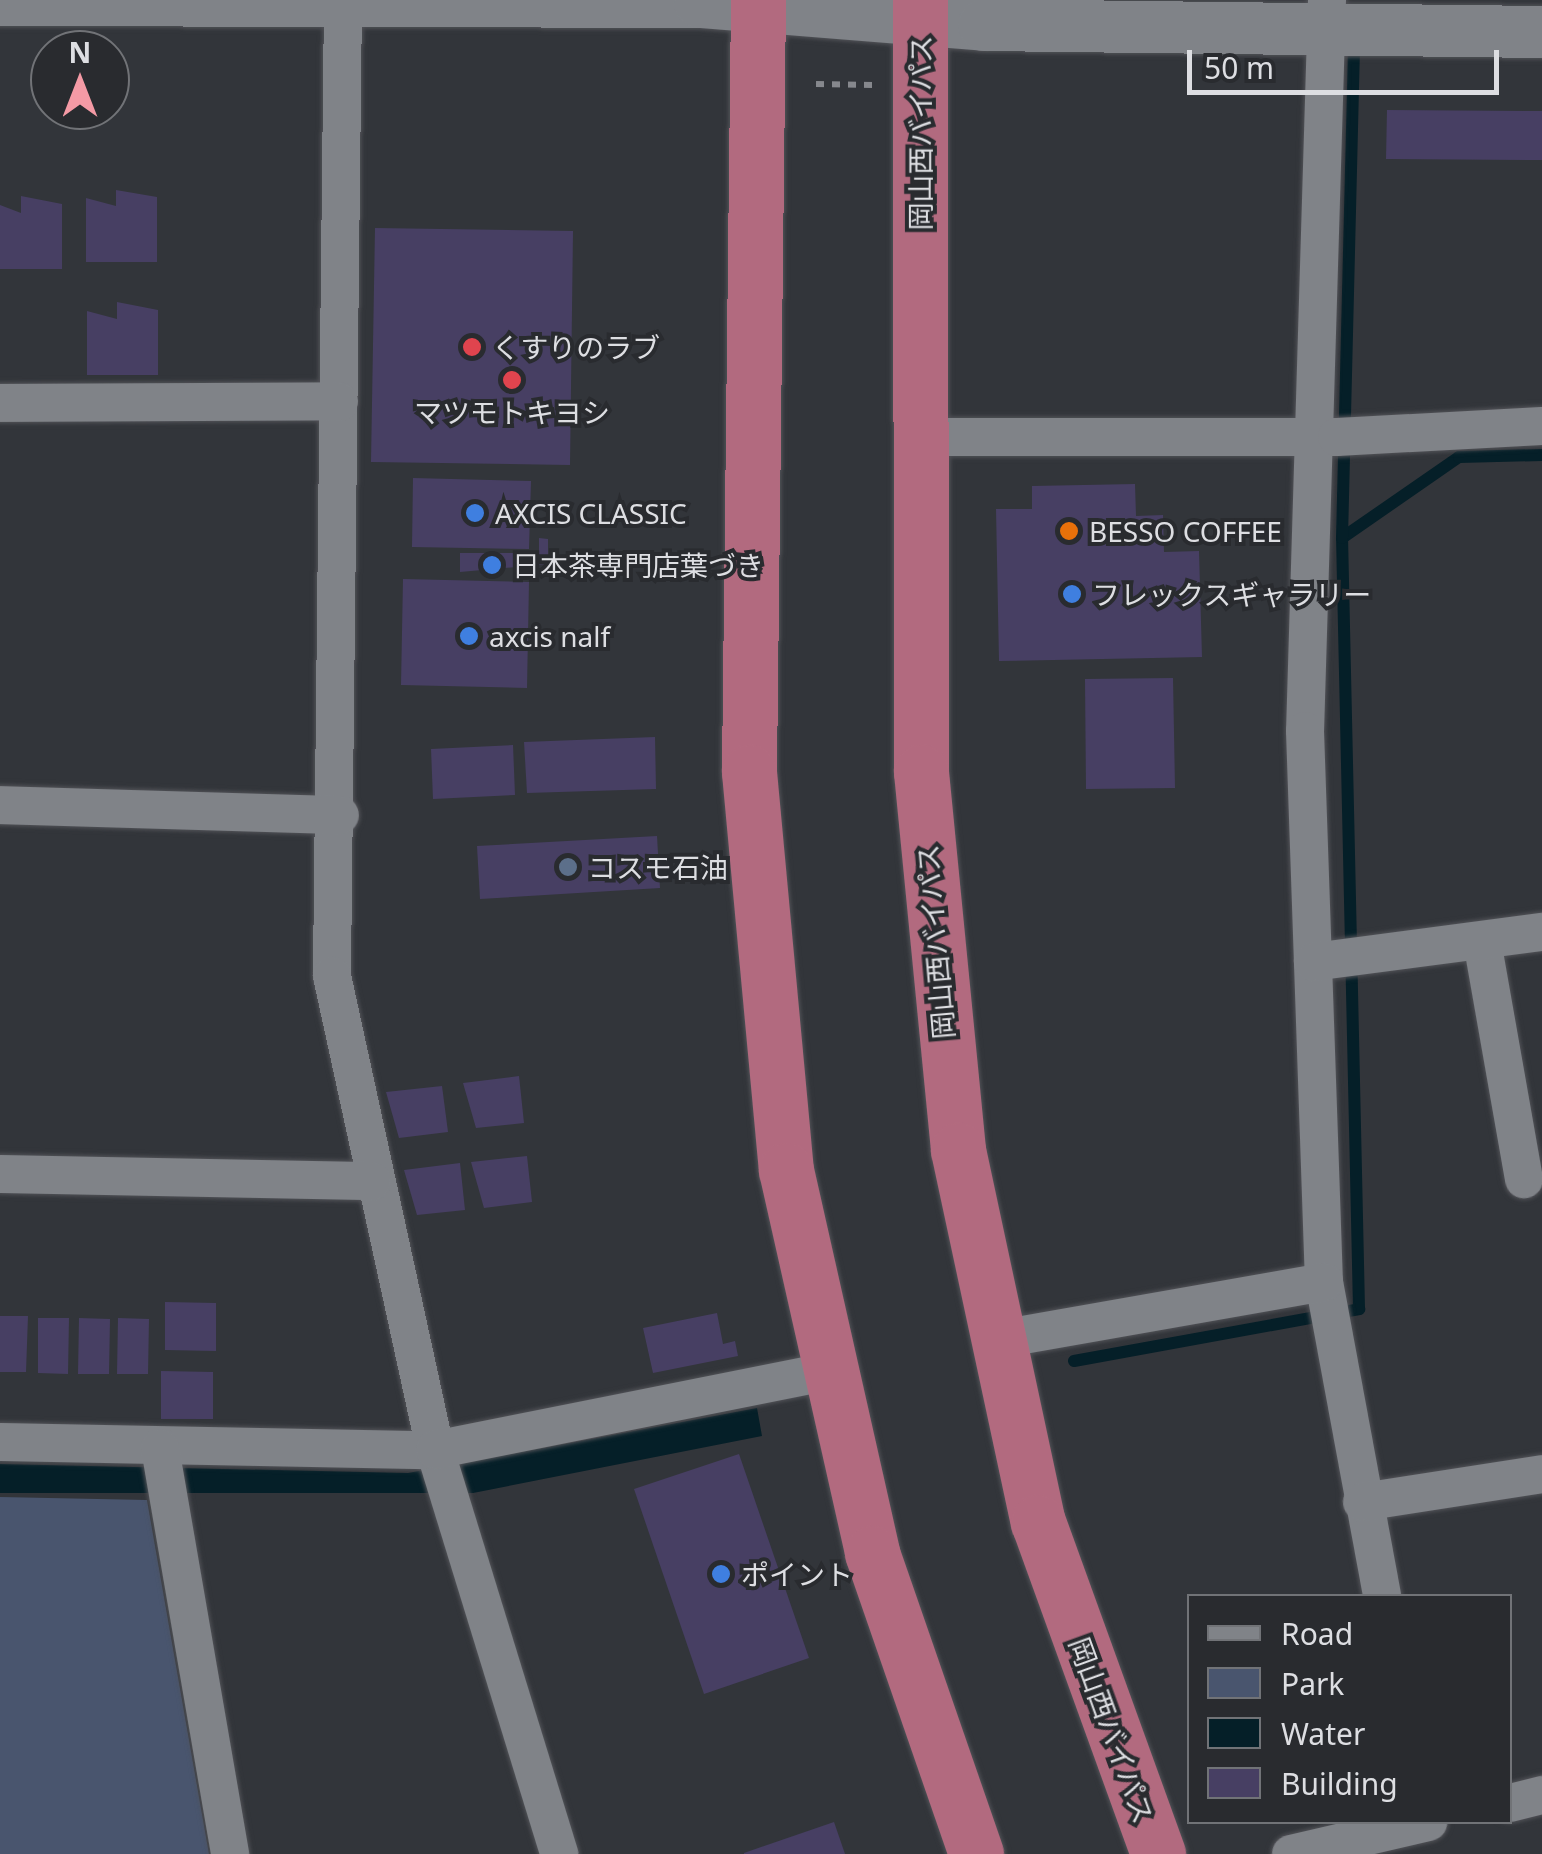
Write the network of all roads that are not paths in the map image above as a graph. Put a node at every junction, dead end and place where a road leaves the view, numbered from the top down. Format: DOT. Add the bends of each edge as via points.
graph roads {
  1 [pos="0,0"];
  2 [pos="325,0"];
  3 [pos="343,1"];
  4 [pos="758,3"];
  5 [pos="920,10"];
  6 [pos="1340,22"];
  7 [pos="1542,32"];
  8 [pos="339,401"];
  9 [pos="0,403"];
  10 [pos="1542,426"];
  11 [pos="918,436"];
  12 [pos="1338,437"];
  13 [pos="0,805"];
  14 [pos="340,815"];
  15 [pos="1542,932"];
  16 [pos="1482,942"];
  17 [pos="1338,961"];
  18 [pos="0,1174"];
  19 [pos="1524,1179"];
  20 [pos="372,1181"];
  21 [pos="1328,1302"];
  22 [pos="995,1340"];
  23 [pos="826,1372"];
  24 [pos="0,1442"];
  25 [pos="441,1468"];
  26 [pos="163,1471"];
  27 [pos="1542,1474"];
  28 [pos="1362,1502"];
  29 [pos="1382,1594"];
  30 [pos="1542,1795"];
  31 [pos="1512,1802"];
  32 [pos="1420,1824"];
  33 [pos="1430,1824"];
  34 [pos="230,1854"];
  35 [pos="559,1854"];
  36 [pos="976,1854"];
  37 [pos="1158,1854"];
  38 [pos="1291,1854"];
  39 [pos="1444,1854"];
  1 -- 2 [label="street"];
  2 -- 3 [label="street"];
  3 -- 4 [label="street"];
  3 -- 8 [label="street"];
  4 -- 5 [label="street"];
  4 -- 23 [label="highway" via="750,772 786,1170"];
  5 -- 6 [label="street"];
  5 -- 11 [label="highway, 岡山西バイパス"];
  6 -- 7 [label="street"];
  6 -- 12 [label="street"];
  8 -- 9 [label="street"];
  8 -- 14 [label="street"];
  10 -- 12 [label="street"];
  11 -- 12 [label="street"];
  11 -- 22 [label="highway, 岡山西バイパス" via="931,937 958,1150"];
  12 -- 17 [label="street" via="1305,731"];
  13 -- 14 [label="street"];
  14 -- 20 [label="street" via="332,976"];
  15 -- 16 [label="street"];
  16 -- 17 [label="street"];
  16 -- 19 [label="street"];
  17 -- 21 [label="street"];
  18 -- 20 [label="street"];
  20 -- 25 [label="street"];
  21 -- 22 [label="street"];
  21 -- 28 [label="street"];
  22 -- 37 [label="highway, 岡山西バイパス" via="1038,1522"];
  23 -- 25 [label="street"];
  23 -- 36 [label="highway" via="872,1553"];
  24 -- 26 [label="street"];
  25 -- 26 [label="street"];
  25 -- 35 [label="street"];
  26 -- 34 [label="street"];
  27 -- 28 [label="street"];
  28 -- 29 [label="street"];
  30 -- 31 [label="street"];
  32 -- 38 [label="street"];
  33 -- 39 [label="street"];
}
